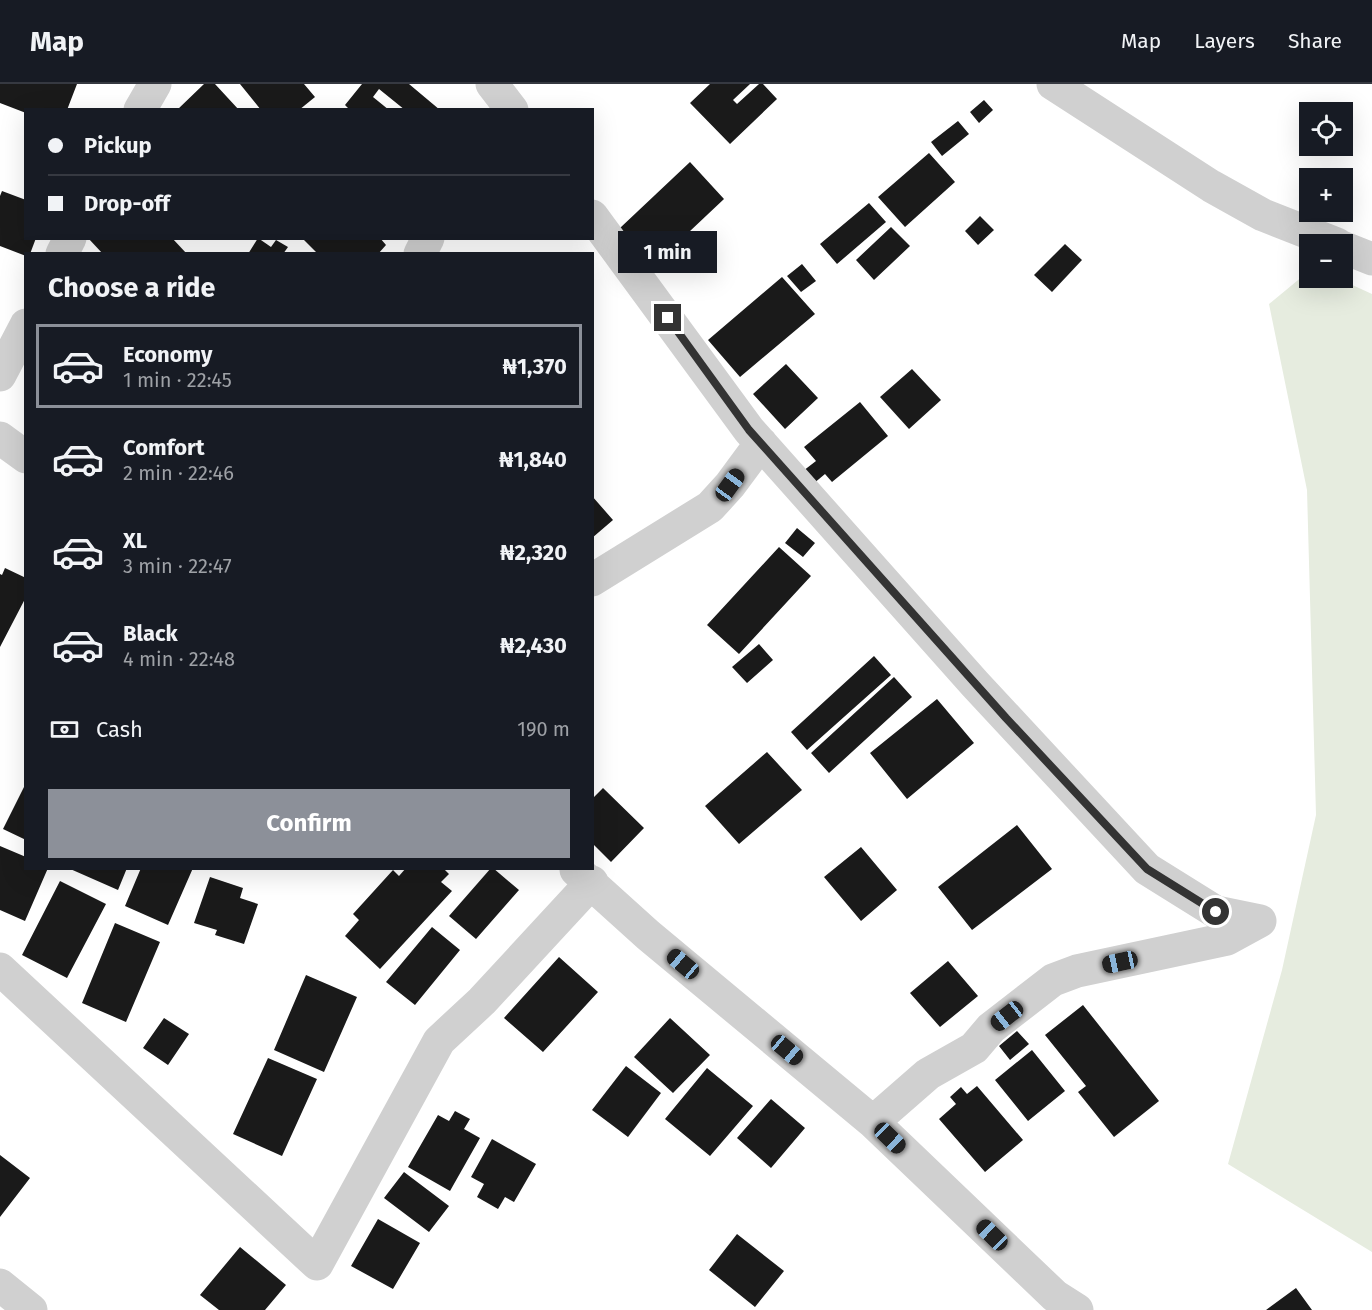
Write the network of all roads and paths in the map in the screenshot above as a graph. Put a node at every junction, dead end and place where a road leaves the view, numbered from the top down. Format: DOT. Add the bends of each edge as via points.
graph roads {
  1 [pos="155,84"];
  2 [pos="486,84"];
  3 [pos="492,84"];
  4 [pos="1053,84"];
  5 [pos="141,108"];
  6 [pos="478,108"];
  7 [pos="510,108"];
  8 [pos="594,219"];
  9 [pos="1311,234"];
  10 [pos="1353,251"];
  11 [pos="1372,259"];
  12 [pos="24,329"];
  13 [pos="0,375"];
  14 [pos="0,438"];
  15 [pos="761,443"];
  16 [pos="24,456"];
  17 [pos="594,579"];
  18 [pos="583,875"];
  19 [pos="0,969"];
  20 [pos="873,1122"];
  21 [pos="0,1285"];
  22 [pos="31,1310"];
  23 [pos="1077,1310"];
  1 -- 5 [label="street"];
  2 -- 6 [label="street"];
  3 -- 7 [label="street"];
  4 -- 9 [label="street" via="1211,186 1263,215"];
  8 -- 15 [label="street"];
  10 -- 11 [label="street"];
  12 -- 13 [label="street"];
  14 -- 16 [label="street"];
  15 -- 17 [label="street" via="710,507"];
  15 -- 20 [label="street" via="975,684 1147,869 1216,912 1260,921 1227,939 1077,971 1053,980 991,1028 974,1048 928,1074"];
  18 -- 19 [label="street" via="482,1001 439,1041 317,1264"];
  18 -- 20 [label="street" via="648,936"];
  20 -- 23 [label="street" via="1055,1296"];
  21 -- 22 [label="street"];
}
